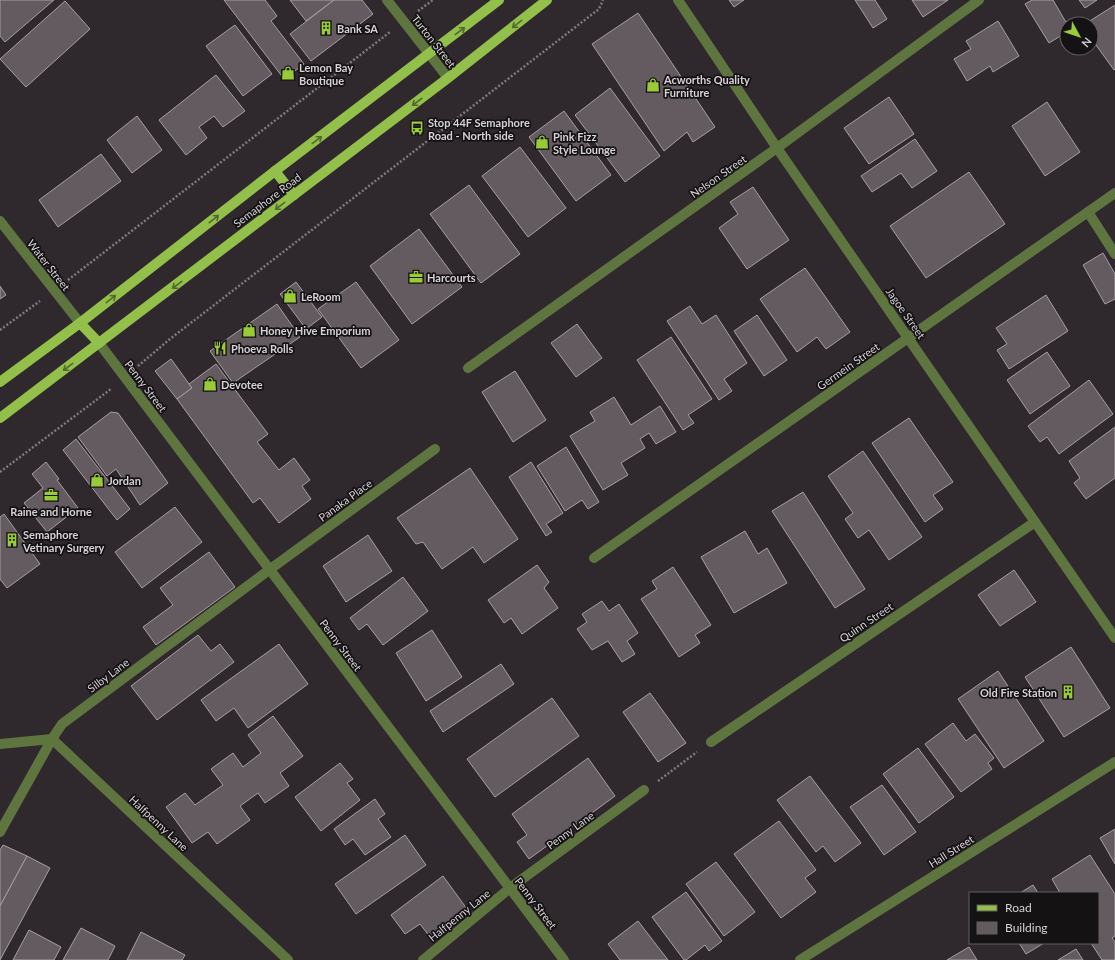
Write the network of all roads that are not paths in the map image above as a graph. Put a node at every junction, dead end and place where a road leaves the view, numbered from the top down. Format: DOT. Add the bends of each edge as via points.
graph roads {
  1 [pos="387,0"];
  2 [pos="499,0"];
  3 [pos="547,0"];
  4 [pos="678,0"];
  5 [pos="979,0"];
  6 [pos="429,54"];
  7 [pos="448,78"];
  8 [pos="777,148"];
  9 [pos="275,171"];
  10 [pos="1115,193"];
  11 [pos="294,195"];
  12 [pos="1088,212"];
  13 [pos="0,221"];
  14 [pos="1115,254"];
  15 [pos="80,323"];
  16 [pos="908,338"];
  17 [pos="99,344"];
  18 [pos="468,368"];
  19 [pos="0,382"];
  20 [pos="0,418"];
  21 [pos="435,449"];
  22 [pos="1035,522"];
  23 [pos="594,558"];
  24 [pos="269,570"];
  25 [pos="1115,638"];
  26 [pos="52,739"];
  27 [pos="711,742"];
  28 [pos="0,744"];
  29 [pos="1115,762"];
  30 [pos="644,790"];
  31 [pos="0,832"];
  32 [pos="510,888"];
  33 [pos="288,960"];
  34 [pos="423,960"];
  35 [pos="564,960"];
  36 [pos="800,960"];
  1 -- 6 [label="street, Turton Street"];
  6 -- 2 [label="main road, Semaphore Road, one-way"];
  3 -- 7 [label="main road, Semaphore Road, one-way"];
  4 -- 8 [label="street, Jagoe Street"];
  5 -- 8 [label="street, Nelson Street"];
  6 -- 7 [label="street, Turton Street"];
  9 -- 6 [label="main road, Semaphore Road, one-way"];
  7 -- 11 [label="main road, Semaphore Road, one-way"];
  8 -- 16 [label="street, Jagoe Street"];
  8 -- 18 [label="street, Nelson Street"];
  9 -- 11 [label="main road"];
  15 -- 9 [label="main road, Semaphore Road, one-way"];
  10 -- 12 [label="street, Germein Street"];
  11 -- 17 [label="main road, Semaphore Road, one-way"];
  12 -- 14 [label="street"];
  12 -- 16 [label="street, Germein Street"];
  13 -- 15 [label="street, Water Street"];
  15 -- 17 [label="main road"];
  15 -- 19 [label="main road, Semaphore Road"];
  16 -- 22 [label="street, Jagoe Street"];
  16 -- 23 [label="street, Germein Street"];
  17 -- 20 [label="main road, Semaphore Road, one-way"];
  17 -- 24 [label="street, Penny Street"];
  21 -- 24 [label="street, Panaka Place"];
  22 -- 25 [label="street, Jagoe Street"];
  22 -- 27 [label="street, Quinn Street"];
  24 -- 26 [label="street, Silby Lane" via="62,724"];
  24 -- 32 [label="street, Penny Street"];
  26 -- 28 [label="street"];
  26 -- 31 [label="street, Silby Lane"];
  26 -- 33 [label="street, Halfpenny Lane"];
  29 -- 36 [label="street, Hall Street"];
  30 -- 32 [label="street, Penny Lane"];
  32 -- 34 [label="street, Halfpenny Lane"];
  32 -- 35 [label="street, Penny Street"];
}
